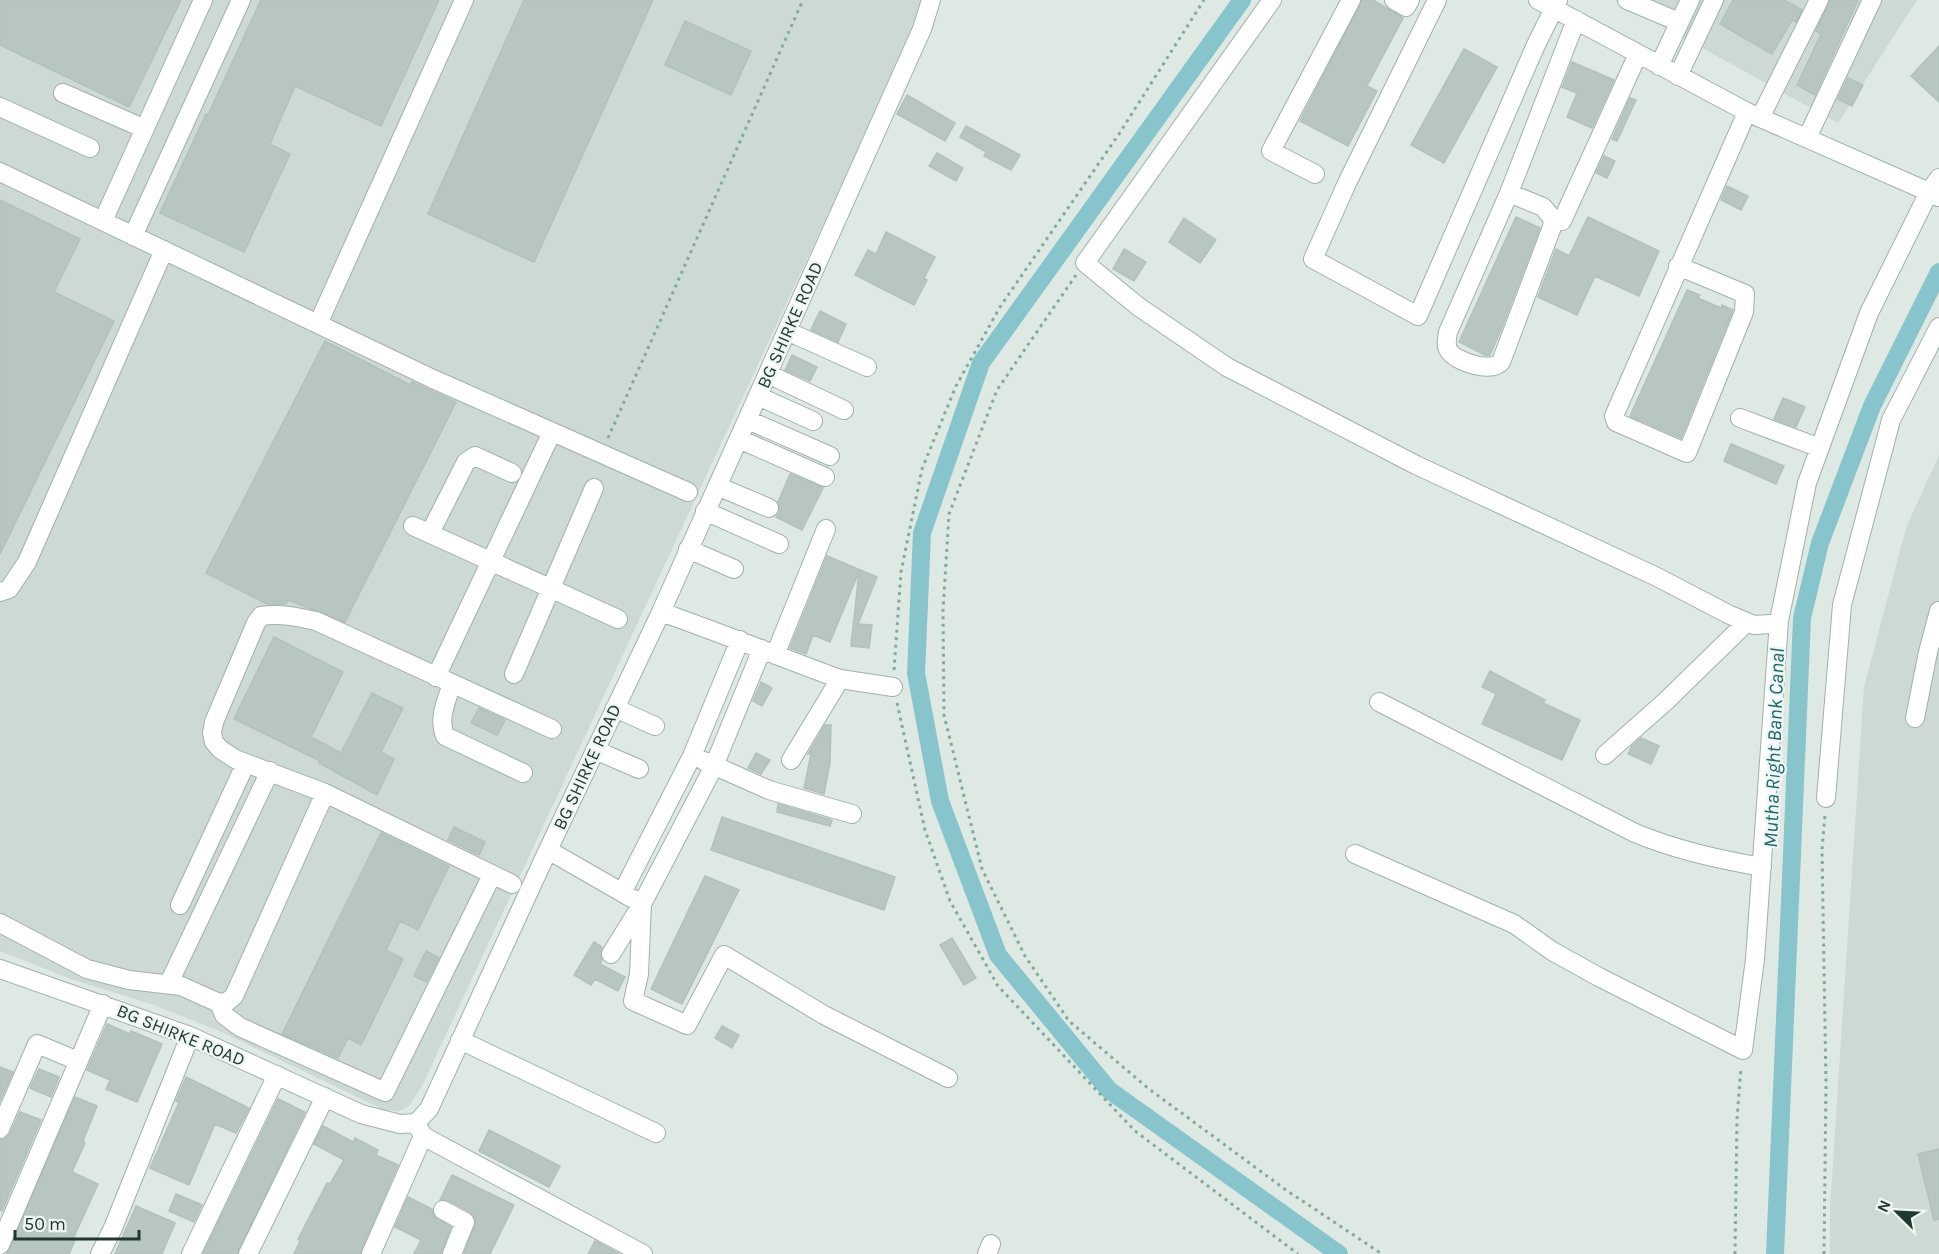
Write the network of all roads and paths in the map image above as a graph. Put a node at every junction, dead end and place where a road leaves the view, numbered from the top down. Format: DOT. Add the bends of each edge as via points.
graph roads {
  1 [pos="203,0"];
  2 [pos="241,0"];
  3 [pos="464,0"];
  4 [pos="803,0"];
  5 [pos="931,0"];
  6 [pos="1204,0"];
  7 [pos="1272,0"];
  8 [pos="1351,0"];
  9 [pos="1394,0"];
  10 [pos="1410,0"];
  11 [pos="1437,0"];
  12 [pos="1627,0"];
  13 [pos="1690,0"];
  14 [pos="1713,0"];
  15 [pos="1819,0"];
  16 [pos="1872,0"];
  17 [pos="1550,3"];
  18 [pos="1576,20"];
  19 [pos="1676,28"];
  20 [pos="1638,54"];
  21 [pos="1659,66"];
  22 [pos="1678,76"];
  23 [pos="63,93"];
  24 [pos="0,107"];
  25 [pos="1753,115"];
  26 [pos="145,129"];
  27 [pos="1807,138"];
  28 [pos="90,148"];
  29 [pos="0,172"];
  30 [pos="1315,174"];
  31 [pos="1936,189"];
  32 [pos="1509,193"];
  33 [pos="104,221"];
  34 [pos="1562,221"];
  35 [pos="134,236"];
  36 [pos="164,250"];
  37 [pos="1085,262"];
  38 [pos="1678,266"];
  39 [pos="318,324"];
  40 [pos="1939,327"];
  41 [pos="787,331"];
  42 [pos="867,367"];
  43 [pos="768,374"];
  44 [pos="758,396"];
  45 [pos="844,410"];
  46 [pos="1740,418"];
  47 [pos="748,420"];
  48 [pos="813,421"];
  49 [pos="552,432"];
  50 [pos="739,439"];
  51 [pos="1820,448"];
  52 [pos="601,454"];
  53 [pos="830,456"];
  54 [pos="512,473"];
  55 [pos="825,477"];
  56 [pos="717,486"];
  57 [pos="594,488"];
  58 [pos="688,492"];
  59 [pos="769,508"];
  60 [pos="705,511"];
  61 [pos="413,526"];
  62 [pos="826,529"];
  63 [pos="430,534"];
  64 [pos="779,544"];
  65 [pos="688,549"];
  66 [pos="491,561"];
  67 [pos="734,569"];
  68 [pos="551,588"];
  69 [pos="0,592"];
  70 [pos="1939,611"];
  71 [pos="661,612"];
  72 [pos="618,618"];
  73 [pos="1779,621"];
  74 [pos="1747,622"];
  75 [pos="740,640"];
  76 [pos="769,652"];
  77 [pos="514,674"];
  78 [pos="840,679"];
  79 [pos="444,681"];
  80 [pos="893,687"];
  81 [pos="1379,702"];
  82 [pos="615,708"];
  83 [pos="1915,718"];
  84 [pos="655,726"];
  85 [pos="552,729"];
  86 [pos="595,750"];
  87 [pos="1605,755"];
  88 [pos="692,756"];
  89 [pos="791,760"];
  90 [pos="246,764"];
  91 [pos="714,766"];
  92 [pos="639,769"];
  93 [pos="270,771"];
  94 [pos="523,773"];
  95 [pos="325,793"];
  96 [pos="1826,798"];
  97 [pos="852,814"];
  98 [pos="548,850"];
  99 [pos="1355,854"];
  100 [pos="1762,867"];
  101 [pos="492,875"];
  102 [pos="512,884"];
  103 [pos="623,891"];
  104 [pos="642,904"];
  105 [pos="180,905"];
  106 [pos="0,923"];
  107 [pos="611,954"];
  108 [pos="0,969"];
  109 [pos="169,983"];
  110 [pos="219,1003"];
  111 [pos="103,1004"];
  112 [pos="190,1036"];
  113 [pos="460,1040"];
  114 [pos="1743,1050"];
  115 [pos="78,1060"];
  116 [pos="277,1075"];
  117 [pos="948,1078"];
  118 [pos="325,1097"];
  119 [pos="0,1129"];
  120 [pos="419,1129"];
  121 [pos="656,1133"];
  122 [pos="443,1210"];
  123 [pos="1,1240"];
  124 [pos="100,1254"];
  125 [pos="191,1254"];
  126 [pos="248,1254"];
  127 [pos="371,1254"];
  128 [pos="452,1254"];
  129 [pos="643,1254"];
  130 [pos="1298,1254"];
  131 [pos="1382,1254"];
  132 [pos="1735,1254"];
  133 [pos="1824,1254"];
  1 -- 26 [label="street"];
  2 -- 35 [label="street"];
  3 -- 39 [label="street"];
  4 -- 52 [label="path"];
  5 -- 41 [label="street, BG SHIRKE ROAD" via="922,29"];
  6 -- 80 [label="path" via="1119,134 1000,307 956,386 919,481 901,572"];
  7 -- 37 [label="street"];
  8 -- 30 [label="street" via="1270,151"];
  9 -- 10 [label="street" via="1406,7"];
  11 -- 17 [label="street" via="1313,259 1418,316"];
  12 -- 19 [label="street"];
  13 -- 19 [label="street"];
  14 -- 22 [label="street"];
  15 -- 25 [label="street"];
  16 -- 27 [label="street"];
  17 -- 18 [label="street"];
  18 -- 20 [label="street"];
  18 -- 32 [label="street"];
  19 -- 21 [label="street"];
  20 -- 21 [label="street"];
  20 -- 34 [label="street"];
  21 -- 22 [label="street"];
  22 -- 25 [label="street"];
  23 -- 26 [label="street"];
  24 -- 28 [label="street"];
  25 -- 27 [label="street"];
  25 -- 38 [label="street"];
  26 -- 33 [label="street"];
  27 -- 31 [label="street"];
  29 -- 33 [label="street"];
  31 -- 51 [label="street" via="1869,313"];
  32 -- 32 [label="street" via="1446,343 1454,355 1491,368 1501,362 1553,219 1543,207"];
  33 -- 35 [label="street"];
  35 -- 36 [label="street"];
  36 -- 39 [label="street"];
  36 -- 69 [label="street" via="27,562 9,589"];
  37 -- 74 [label="street" via="1139,307 1227,367 1416,465"];
  37 -- 131 [label="path" via="997,390 949,514 943,611 944,715 982,869 1025,956 1069,1021 1149,1089 1286,1190"];
  38 -- 38 [label="street" via="1614,416 1616,422 1687,453 1744,312 1745,294"];
  39 -- 49 [label="street"];
  40 -- 96 [label="street" via="1891,420 1842,605"];
  41 -- 42 [label="street"];
  41 -- 43 [label="street, BG SHIRKE ROAD"];
  43 -- 44 [label="street, BG SHIRKE ROAD"];
  43 -- 45 [label="street"];
  44 -- 47 [label="street, BG SHIRKE ROAD"];
  44 -- 48 [label="street"];
  46 -- 51 [label="street"];
  47 -- 50 [label="street, BG SHIRKE ROAD"];
  47 -- 53 [label="street"];
  49 -- 52 [label="street"];
  49 -- 66 [label="street"];
  50 -- 55 [label="street"];
  50 -- 56 [label="street, BG SHIRKE ROAD"];
  51 -- 73 [label="street" via="1807,483"];
  52 -- 58 [label="street"];
  54 -- 63 [label="street" via="475,456 466,462"];
  56 -- 59 [label="street"];
  56 -- 60 [label="street, BG SHIRKE ROAD"];
  57 -- 68 [label="street"];
  60 -- 64 [label="street"];
  60 -- 65 [label="street, BG SHIRKE ROAD"];
  61 -- 63 [label="street"];
  62 -- 76 [label="street"];
  63 -- 66 [label="street"];
  65 -- 67 [label="street"];
  65 -- 71 [label="street, BG SHIRKE ROAD"];
  66 -- 68 [label="street"];
  66 -- 79 [label="street"];
  68 -- 72 [label="street"];
  68 -- 77 [label="street"];
  70 -- 83 [label="street"];
  71 -- 75 [label="street"];
  71 -- 82 [label="street, BG SHIRKE ROAD"];
  73 -- 74 [label="street" via="1763,625"];
  73 -- 100 [label="street"];
  74 -- 87 [label="street"];
  75 -- 76 [label="street"];
  75 -- 88 [label="street"];
  76 -- 78 [label="street"];
  76 -- 91 [label="street"];
  78 -- 80 [label="street"];
  78 -- 89 [label="street"];
  79 -- 85 [label="street"];
  79 -- 90 [label="street" via="316,621 290,615 261,616 212,733 220,749"];
  79 -- 94 [label="street" via="442,727 446,736"];
  80 -- 130 [label="path" via="925,830 950,901 998,986 1135,1131"];
  81 -- 100 [label="street" via="1656,842 1708,858"];
  82 -- 84 [label="street"];
  82 -- 86 [label="street, BG SHIRKE ROAD"];
  86 -- 92 [label="street"];
  86 -- 98 [label="street, BG SHIRKE ROAD"];
  88 -- 91 [label="street"];
  88 -- 103 [label="street"];
  90 -- 93 [label="street"];
  90 -- 105 [label="street"];
  91 -- 97 [label="street" via="769,789"];
  91 -- 104 [label="street"];
  93 -- 95 [label="street"];
  93 -- 109 [label="street"];
  95 -- 101 [label="street"];
  95 -- 110 [label="street" via="234,996"];
  96 -- 133 [label="path" via="1822,849"];
  98 -- 103 [label="street"];
  98 -- 113 [label="street, BG SHIRKE ROAD"];
  99 -- 114 [label="street" via="1514,924 1599,977"];
  100 -- 114 [label="street"];
  101 -- 102 [label="street"];
  101 -- 110 [label="street" via="385,1092 240,1027 224,1015"];
  103 -- 104 [label="street"];
  104 -- 107 [label="street"];
  104 -- 117 [label="street" via="639,974 633,1001 687,1025 724,955 873,1042"];
  106 -- 109 [label="street" via="87,969 129,980"];
  108 -- 111 [label="street, BG SHIRKE ROAD"];
  109 -- 110 [label="street"];
  111 -- 112 [label="street, BG SHIRKE ROAD"];
  111 -- 115 [label="street"];
  112 -- 116 [label="street, BG SHIRKE ROAD"];
  112 -- 124 [label="street"];
  113 -- 120 [label="street, BG SHIRKE ROAD"];
  113 -- 121 [label="street"];
  114 -- 132 [label="path" via="1737,1119"];
  115 -- 119 [label="street" via="37,1044"];
  115 -- 123 [label="street"];
  116 -- 118 [label="street, BG SHIRKE ROAD"];
  116 -- 125 [label="street"];
  118 -- 120 [label="street, BG SHIRKE ROAD" via="361,1114"];
  118 -- 126 [label="street"];
  120 -- 127 [label="street"];
  120 -- 129 [label="street"];
  122 -- 128 [label="street" via="465,1222"];
}
